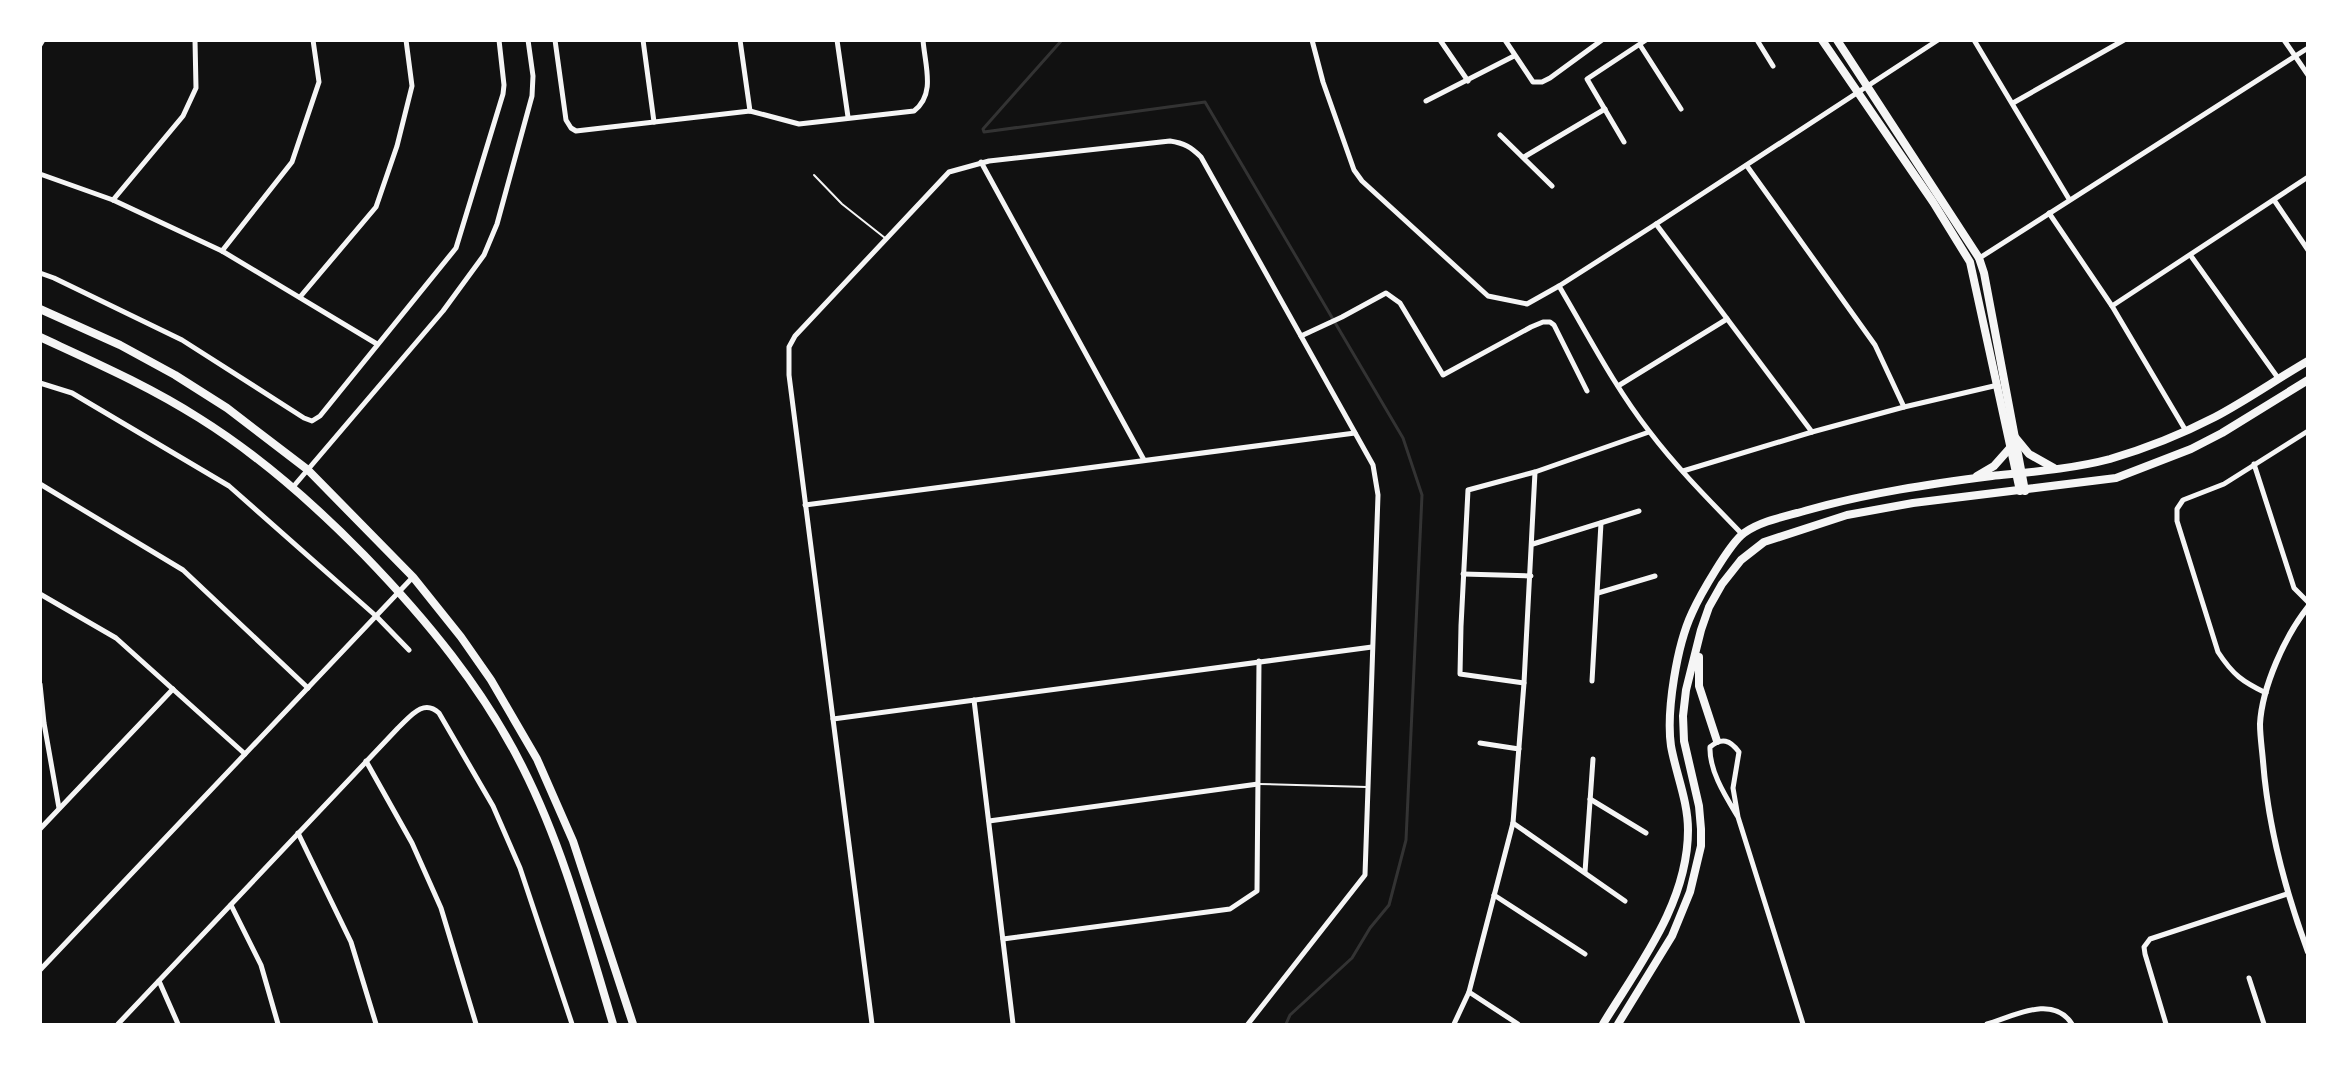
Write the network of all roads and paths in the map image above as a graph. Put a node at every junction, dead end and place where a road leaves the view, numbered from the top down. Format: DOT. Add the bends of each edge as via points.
graph roads {
  1 [pos="44,40"];
  2 [pos="195,40"];
  3 [pos="313,40"];
  4 [pos="406,40"];
  5 [pos="499,40"];
  6 [pos="528,40"];
  7 [pos="555,40"];
  8 [pos="643,40"];
  9 [pos="740,40"];
  10 [pos="837,40"];
  11 [pos="923,40"];
  12 [pos="1312,40"];
  13 [pos="1440,40"];
  14 [pos="1505,40"];
  15 [pos="1602,40"];
  16 [pos="1646,40"];
  17 [pos="1757,40"];
  18 [pos="1822,40"];
  19 [pos="1837,40"];
  20 [pos="1938,40"];
  21 [pos="1974,40"];
  22 [pos="2124,40"];
  23 [pos="2284,40"];
  24 [pos="40,45"];
  25 [pos="1640,45"];
  26 [pos="2307,48"];
  27 [pos="1514,56"];
  28 [pos="2294,56"];
  29 [pos="1773,66"];
  30 [pos="2307,75"];
  31 [pos="1468,81"];
  32 [pos="1867,86"];
  33 [pos="1857,93"];
  34 [pos="1426,101"];
  35 [pos="2013,103"];
  36 [pos="1605,109"];
  37 [pos="1681,109"];
  38 [pos="750,111"];
  39 [pos="848,117"];
  40 [pos="654,122"];
  41 [pos="1500,135"];
  42 [pos="1624,142"];
  43 [pos="1524,157"];
  44 [pos="981,162"];
  45 [pos="1747,166"];
  46 [pos="40,174"];
  47 [pos="814,175"];
  48 [pos="2307,177"];
  49 [pos="1552,186"];
  50 [pos="2069,199"];
  51 [pos="113,200"];
  52 [pos="2274,200"];
  53 [pos="2049,213"];
  54 [pos="1656,224"];
  55 [pos="885,238"];
  56 [pos="2307,250"];
  57 [pos="222,251"];
  58 [pos="2191,256"];
  59 [pos="1978,258"];
  60 [pos="1970,262"];
  61 [pos="40,273"];
  62 [pos="1559,286"];
  63 [pos="300,297"];
  64 [pos="2112,306"];
  65 [pos="40,311"];
  66 [pos="1727,319"];
  67 [pos="1301,336"];
  68 [pos="40,337"];
  69 [pos="376,344"];
  70 [pos="2307,361"];
  71 [pos="2278,378"];
  72 [pos="2307,380"];
  73 [pos="40,382"];
  74 [pos="2002,384"];
  75 [pos="1618,386"];
  76 [pos="1587,391"];
  77 [pos="1904,406"];
  78 [pos="2186,431"];
  79 [pos="2307,431"];
  80 [pos="1649,432"];
  81 [pos="1812,432"];
  82 [pos="1355,433"];
  83 [pos="2015,437"];
  84 [pos="2010,447"];
  85 [pos="1144,460"];
  86 [pos="2254,464"];
  87 [pos="2056,468"];
  88 [pos="308,470"];
  89 [pos="1683,471"];
  90 [pos="1534,472"];
  91 [pos="2019,473"];
  92 [pos="1971,479"];
  93 [pos="40,484"];
  94 [pos="293,487"];
  95 [pos="2023,491"];
  96 [pos="804,505"];
  97 [pos="1639,511"];
  98 [pos="1601,523"];
  99 [pos="1742,534"];
  100 [pos="1533,544"];
  101 [pos="1463,574"];
  102 [pos="1531,576"];
  103 [pos="1656,576"];
  104 [pos="413,577"];
  105 [pos="399,591"];
  106 [pos="1598,593"];
  107 [pos="40,594"];
  108 [pos="2307,604"];
  109 [pos="376,616"];
  110 [pos="1701,630"];
  111 [pos="1372,647"];
  112 [pos="409,650"];
  113 [pos="1259,661"];
  114 [pos="1592,681"];
  115 [pos="1524,683"];
  116 [pos="40,684"];
  117 [pos="308,688"];
  118 [pos="173,689"];
  119 [pos="2266,693"];
  120 [pos="974,700"];
  121 [pos="832,719"];
  122 [pos="1716,741"];
  123 [pos="1480,743"];
  124 [pos="1519,749"];
  125 [pos="245,754"];
  126 [pos="1593,759"];
  127 [pos="366,761"];
  128 [pos="1258,783"];
  129 [pos="1367,787"];
  130 [pos="1590,799"];
  131 [pos="59,808"];
  132 [pos="1738,817"];
  133 [pos="989,821"];
  134 [pos="1513,823"];
  135 [pos="40,829"];
  136 [pos="298,833"];
  137 [pos="1646,833"];
  138 [pos="1585,872"];
  139 [pos="2287,894"];
  140 [pos="1494,895"];
  141 [pos="1625,901"];
  142 [pos="231,905"];
  143 [pos="1003,939"];
  144 [pos="2307,952"];
  145 [pos="1585,954"];
  146 [pos="40,970"];
  147 [pos="2249,978"];
  148 [pos="159,981"];
  149 [pos="1469,992"];
  150 [pos="118,1024"];
  151 [pos="178,1024"];
  152 [pos="278,1024"];
  153 [pos="376,1024"];
  154 [pos="476,1024"];
  155 [pos="572,1024"];
  156 [pos="613,1024"];
  157 [pos="633,1024"];
  158 [pos="872,1024"];
  159 [pos="1013,1024"];
  160 [pos="1248,1024"];
  161 [pos="1454,1024"];
  162 [pos="1518,1024"];
  163 [pos="1603,1024"];
  164 [pos="1617,1024"];
  165 [pos="1803,1024"];
  166 [pos="1987,1024"];
  167 [pos="2072,1024"];
  168 [pos="2166,1024"];
  169 [pos="2264,1024"];
  1 -- 24 [label="street"];
  2 -- 51 [label="street" via="196,88 183,116"];
  3 -- 57 [label="street" via="319,82 292,162"];
  4 -- 63 [label="street" via="411,93 375,207"];
  5 -- 69 [label="street" via="503,94 456,248"];
  6 -- 88 [label="street" via="532,96 497,224 484,255 443,311"];
  7 -- 40 [label="street" via="566,120 571,128 576,131"];
  8 -- 40 [label="street"];
  9 -- 38 [label="street"];
  10 -- 39 [label="street"];
  11 -- 39 [label="street" via="928,93 923,104 914,111"];
  12 -- 62 [label="street" via="1354,170 1362,181 1488,296 1527,304"];
  13 -- 31 [label="street"];
  14 -- 27 [label="street"];
  15 -- 27 [label="street" via="1542,82 1533,82"];
  16 -- 25 [label="street"];
  17 -- 29 [label="street"];
  18 -- 33 [label="main road"];
  19 -- 32 [label="main road"];
  20 -- 32 [label="street"];
  21 -- 35 [label="street"];
  22 -- 35 [label="street"];
  23 -- 28 [label="street"];
  25 -- 36 [label="street" via="1587,79"];
  25 -- 37 [label="street"];
  26 -- 28 [label="street"];
  27 -- 31 [label="street"];
  28 -- 30 [label="street"];
  28 -- 50 [label="street"];
  31 -- 34 [label="street"];
  32 -- 33 [label="street"];
  32 -- 59 [label="main road"];
  33 -- 45 [label="street"];
  33 -- 60 [label="main road"];
  35 -- 50 [label="street"];
  36 -- 42 [label="street"];
  36 -- 43 [label="street"];
  38 -- 39 [label="street" via="799,124"];
  38 -- 40 [label="street"];
  41 -- 43 [label="street"];
  43 -- 49 [label="street"];
  44 -- 55 [label="street" via="949,172"];
  44 -- 67 [label="street" via="1182,142 1201,157"];
  44 -- 85 [label="street"];
  45 -- 54 [label="street"];
  45 -- 77 [label="street" via="1875,345"];
  46 -- 51 [label="street"];
  47 -- 55 [label="lane" via="842,204"];
  48 -- 52 [label="street"];
  50 -- 53 [label="street"];
  51 -- 57 [label="street"];
  52 -- 56 [label="street"];
  52 -- 58 [label="street"];
  53 -- 59 [label="street"];
  53 -- 64 [label="street"];
  54 -- 62 [label="street"];
  54 -- 66 [label="street"];
  55 -- 96 [label="street" via="789,347"];
  57 -- 63 [label="street"];
  58 -- 64 [label="street"];
  58 -- 71 [label="street"];
  59 -- 60 [label="street"];
  59 -- 74 [label="main road" via="1984,273"];
  60 -- 74 [label="main road"];
  61 -- 69 [label="street" via="182,339 312,421"];
  62 -- 75 [label="street"];
  63 -- 69 [label="street"];
  64 -- 78 [label="street"];
  65 -- 88 [label="main road" via="72,322 175,375 227,408"];
  66 -- 75 [label="street"];
  66 -- 81 [label="street"];
  67 -- 76 [label="street" via="1386,293 1400,303 1443,375 1543,322 1550,322"];
  67 -- 82 [label="street"];
  68 -- 94 [label="main road" via="199,417"];
  70 -- 71 [label="main road"];
  71 -- 78 [label="main road"];
  72 -- 95 [label="main road" via="2222,433 2180,453 2116,478"];
  73 -- 109 [label="street" via="72,393 229,486"];
  74 -- 77 [label="street"];
  74 -- 83 [label="main road"];
  74 -- 84 [label="main road"];
  75 -- 80 [label="street"];
  77 -- 81 [label="street"];
  78 -- 87 [label="main road" via="2110,459"];
  79 -- 86 [label="street"];
  80 -- 89 [label="street"];
  80 -- 90 [label="street"];
  81 -- 89 [label="street"];
  82 -- 85 [label="street"];
  82 -- 111 [label="street" via="1373,465 1378,495"];
  83 -- 87 [label="main road" via="2029,454"];
  83 -- 91 [label="main road"];
  84 -- 91 [label="main road"];
  84 -- 92 [label="main road" via="1994,466"];
  85 -- 96 [label="street"];
  86 -- 108 [label="street" via="2294,588"];
  86 -- 119 [label="street" via="2224,484 2183,500 2177,509 2177,521 2218,652 2243,682"];
  87 -- 91 [label="main road"];
  88 -- 94 [label="street"];
  88 -- 104 [label="main road"];
  89 -- 99 [label="street"];
  90 -- 100 [label="street"];
  90 -- 101 [label="street" via="1468,490"];
  91 -- 92 [label="main road"];
  91 -- 95 [label="main road"];
  92 -- 99 [label="main road" via="1855,496 1771,521"];
  93 -- 117 [label="street" via="183,570"];
  94 -- 105 [label="main road"];
  95 -- 110 [label="main road" via="1847,515 1764,542 1741,560 1722,584"];
  96 -- 121 [label="street"];
  97 -- 98 [label="street"];
  98 -- 100 [label="street"];
  98 -- 106 [label="street"];
  99 -- 163 [label="main road" via="1692,612 1671,699 1671,747 1687,810 1681,876 1659,932"];
  100 -- 102 [label="street"];
  101 -- 102 [label="street"];
  101 -- 115 [label="street" via="1460,674"];
  102 -- 115 [label="street"];
  103 -- 106 [label="street"];
  104 -- 105 [label="street"];
  104 -- 157 [label="main road" via="491,680 537,759 573,841"];
  105 -- 109 [label="street"];
  105 -- 156 [label="main road" via="472,682 524,770 566,873"];
  106 -- 114 [label="street"];
  107 -- 118 [label="street" via="116,638"];
  108 -- 119 [label="street" via="2294,624"];
  109 -- 112 [label="street"];
  109 -- 117 [label="street"];
  110 -- 122 [label="main road" via="1699,686"];
  110 -- 164 [label="main road" via="1683,716 1701,829 1696,872 1672,936"];
  111 -- 113 [label="street"];
  111 -- 129 [label="street"];
  113 -- 120 [label="street"];
  113 -- 128 [label="street"];
  115 -- 124 [label="street"];
  116 -- 131 [label="street"];
  117 -- 125 [label="street"];
  118 -- 125 [label="street"];
  118 -- 131 [label="street"];
  119 -- 139 [label="street" via="2260,724 2265,791"];
  120 -- 121 [label="street"];
  120 -- 133 [label="street"];
  121 -- 158 [label="street"];
  122 -- 132 [label="street" via="1710,747 1710,755"];
  122 -- 132 [label="street" via="1725,740 1739,752 1733,788"];
  123 -- 124 [label="street"];
  124 -- 134 [label="street"];
  125 -- 146 [label="street"];
  126 -- 130 [label="street"];
  127 -- 136 [label="street"];
  127 -- 154 [label="street" via="412,843 441,908"];
  127 -- 155 [label="street" via="420,707 434,708 439,713 493,806 520,868"];
  128 -- 129 [label="lane"];
  128 -- 133 [label="street"];
  128 -- 143 [label="street" via="1257,891 1230,909"];
  129 -- 160 [label="street" via="1365,875"];
  130 -- 137 [label="street"];
  130 -- 138 [label="street"];
  131 -- 135 [label="street"];
  132 -- 165 [label="street"];
  133 -- 143 [label="street"];
  134 -- 138 [label="street"];
  134 -- 140 [label="street"];
  136 -- 142 [label="street"];
  136 -- 153 [label="street" via="351,942"];
  138 -- 141 [label="street"];
  139 -- 144 [label="street"];
  139 -- 168 [label="street" via="2150,939 2144,947 2145,954"];
  140 -- 145 [label="street"];
  140 -- 149 [label="street"];
  142 -- 148 [label="street"];
  142 -- 152 [label="street" via="261,965"];
  143 -- 159 [label="street"];
  147 -- 169 [label="street"];
  148 -- 150 [label="street"];
  148 -- 151 [label="street"];
  149 -- 161 [label="street"];
  149 -- 162 [label="street"];
  166 -- 167 [label="street" via="2036,1009 2064,1013"];
}
